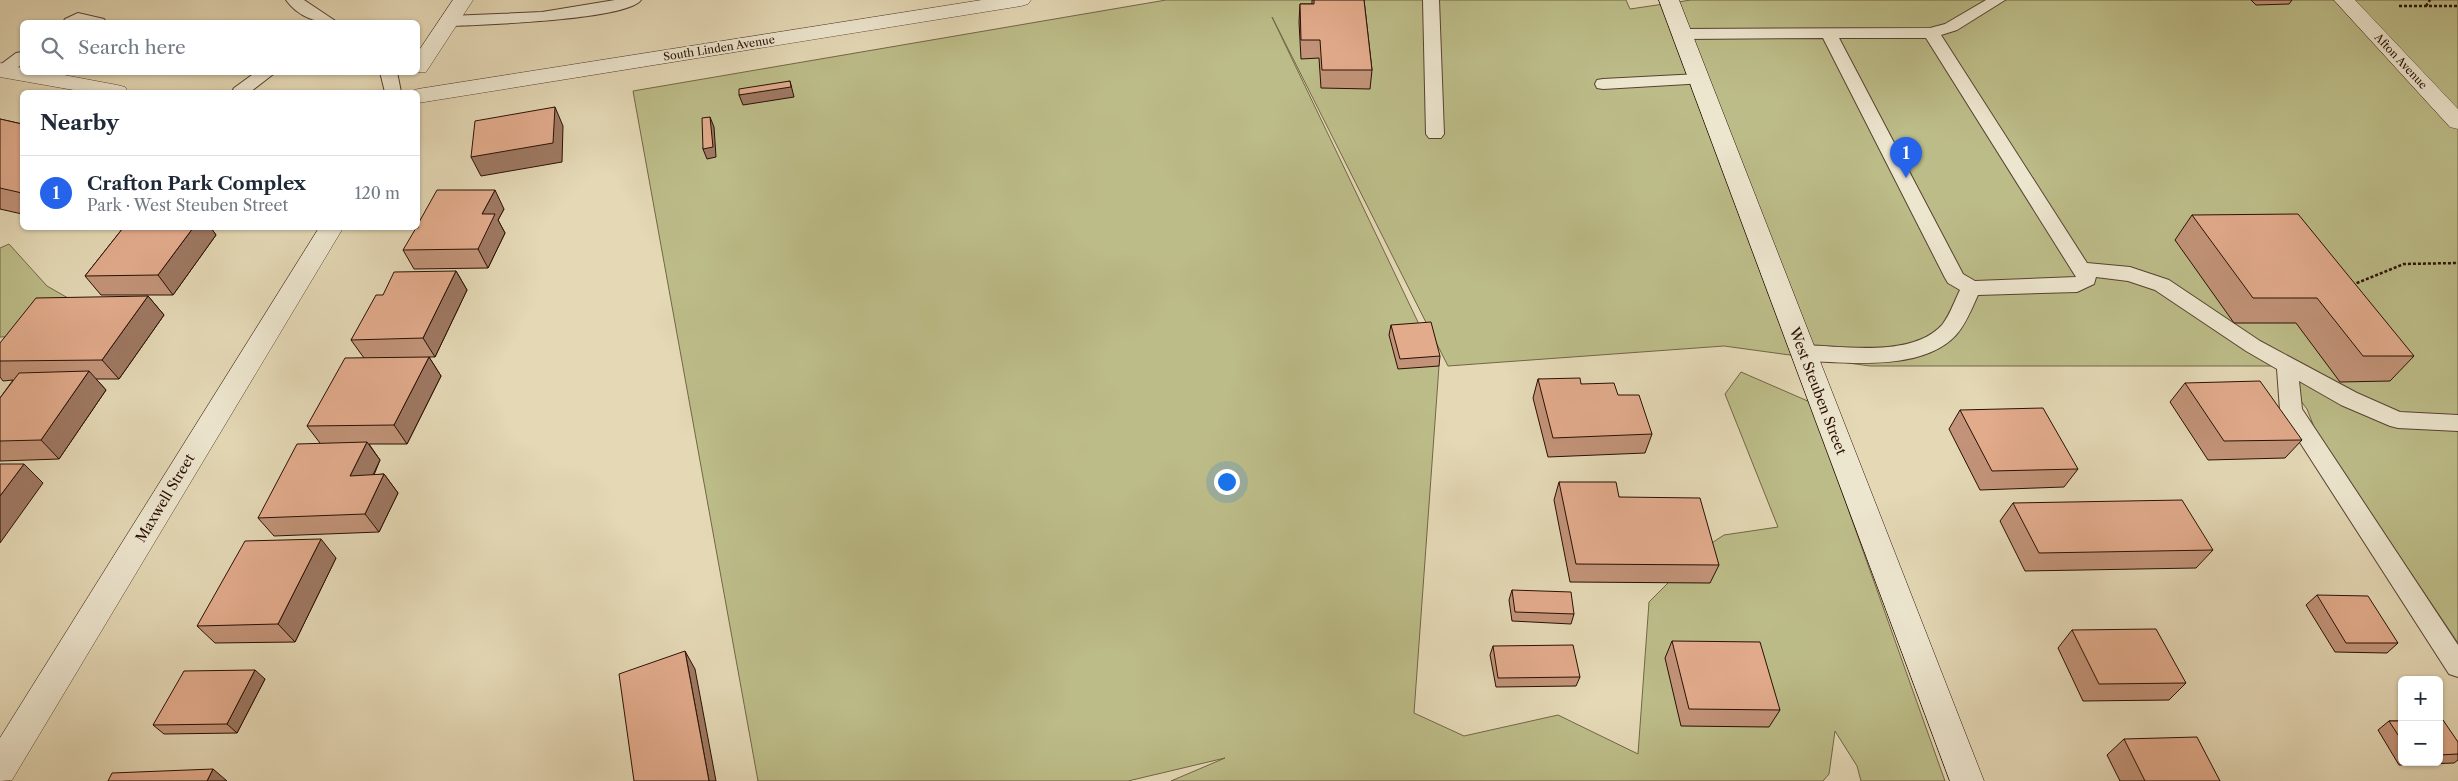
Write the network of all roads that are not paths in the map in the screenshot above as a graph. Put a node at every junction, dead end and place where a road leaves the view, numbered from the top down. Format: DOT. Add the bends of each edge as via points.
graph roads {
  1 [pos="294,0"];
  2 [pos="463,0"];
  3 [pos="633,0"];
  4 [pos="1021,0"];
  5 [pos="1431,0"];
  6 [pos="1669,0"];
  7 [pos="1997,0"];
  8 [pos="2347,3"];
  9 [pos="74,20"];
  10 [pos="88,20"];
  11 [pos="325,20"];
  12 [pos="449,21"];
  13 [pos="1931,33"];
  14 [pos="1682,34"];
  15 [pos="1829,34"];
  16 [pos="20,58"];
  17 [pos="420,64"];
  18 [pos="2,70"];
  19 [pos="20,73"];
  20 [pos="28,75"];
  21 [pos="264,75"];
  22 [pos="389,75"];
  23 [pos="411,75"];
  24 [pos="1699,79"];
  25 [pos="1603,84"];
  26 [pos="107,90"];
  27 [pos="243,90"];
  28 [pos="392,90"];
  29 [pos="401,90"];
  30 [pos="420,96"];
  31 [pos="2458,122"];
  32 [pos="1435,134"];
  33 [pos="330,230"];
  34 [pos="2081,269"];
  35 [pos="1971,288"];
  36 [pos="1804,353"];
  37 [pos="2287,365"];
  38 [pos="2458,424"];
  39 [pos="2458,666"];
  40 [pos="0,769"];
  41 [pos="1968,781"];
  1 -- 11 [label="lane"];
  2 -- 12 [label="street"];
  3 -- 12 [label="lane" via="530,18"];
  4 -- 30 [label="street, South Linden Avenue"];
  5 -- 32 [label="lane"];
  6 -- 14 [label="street, West Steuben Street"];
  7 -- 13 [label="lane" via="1951,27"];
  8 -- 31 [label="street, Afton Avenue"];
  9 -- 10 [label="lane"];
  12 -- 17 [label="street"];
  13 -- 15 [label="lane"];
  13 -- 34 [label="lane"];
  14 -- 15 [label="lane"];
  14 -- 24 [label="street, West Steuben Street"];
  15 -- 35 [label="lane" via="1955,278"];
  16 -- 18 [label="lane"];
  18 -- 19 [label="street"];
  20 -- 26 [label="street"];
  21 -- 27 [label="lane"];
  22 -- 28 [label="lane"];
  23 -- 29 [label="street"];
  24 -- 25 [label="lane"];
  24 -- 36 [label="street, West Steuben Street"];
  33 -- 40 [label="street, Maxwell Street"];
  34 -- 35 [label="lane" via="2087,278 2077,285"];
  34 -- 37 [label="lane" via="2130,274 2162,285"];
  35 -- 36 [label="lane" via="1949,331 1937,342 1894,354"];
  36 -- 41 [label="street, West Steuben Street"];
  37 -- 38 [label="lane" via="2349,399 2398,420"];
  37 -- 39 [label="lane" via="2291,410"];
}
